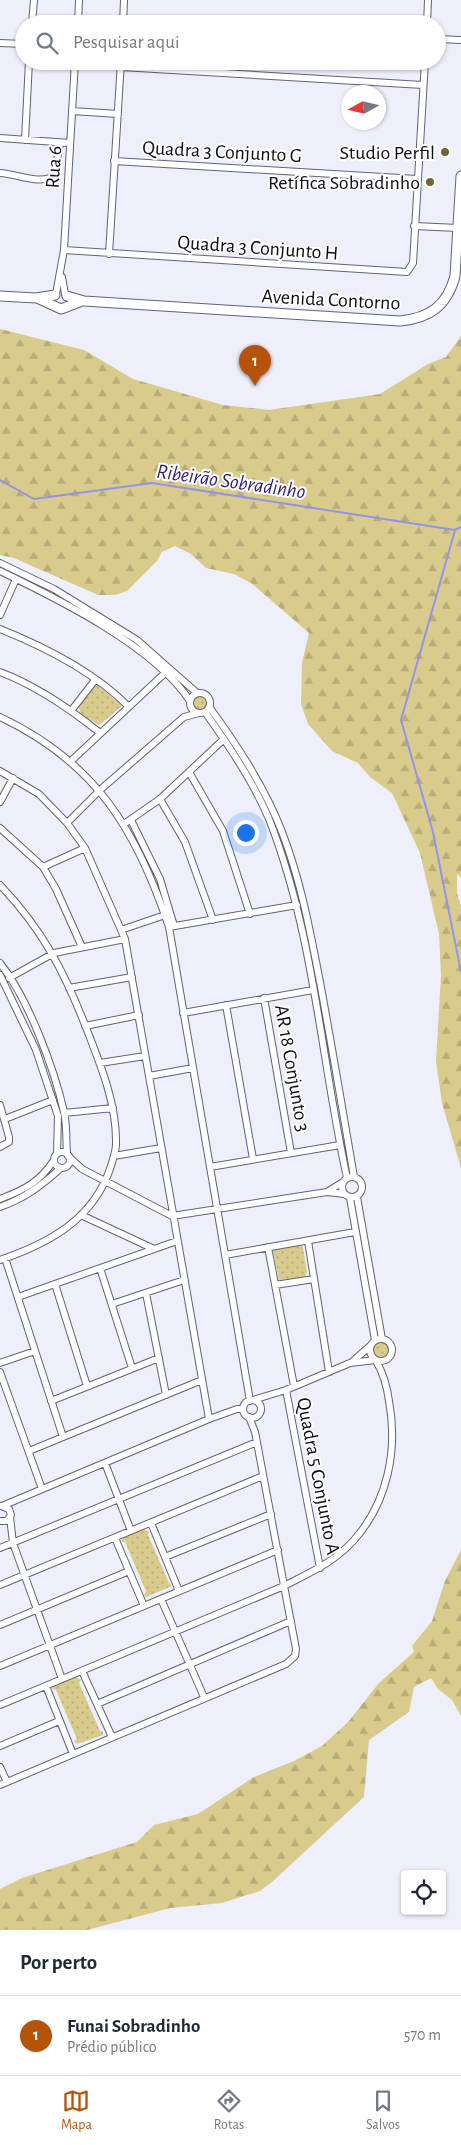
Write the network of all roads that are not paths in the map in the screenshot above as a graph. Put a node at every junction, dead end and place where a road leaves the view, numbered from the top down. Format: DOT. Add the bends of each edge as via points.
graph roads {
  1 [pos="34,0"];
  2 [pos="71,0"];
  3 [pos="79,0"];
  4 [pos="124,0"];
  5 [pos="428,0"];
  6 [pos="33,15"];
  7 [pos="78,15"];
  8 [pos="123,15"];
  9 [pos="427,15"];
  10 [pos="446,39"];
  11 [pos="461,40"];
  12 [pos="0,43"];
  13 [pos="15,44"];
  14 [pos="29,70"];
  15 [pos="74,70"];
  16 [pos="121,70"];
  17 [pos="207,70"];
  18 [pos="424,70"];
  19 [pos="423,85"];
  20 [pos="72,111"];
  21 [pos="118,114"];
  22 [pos="0,138"];
  23 [pos="25,140"];
  24 [pos="60,143"];
  25 [pos="70,143"];
  26 [pos="114,161"];
  27 [pos="0,173"];
  28 [pos="461,176"];
  29 [pos="417,179"];
  30 [pos="414,226"];
  31 [pos="458,228"];
  32 [pos="64,250"];
  33 [pos="109,254"];
  34 [pos="0,296"];
  35 [pos="62,297"];
  36 [pos="36,298"];
  37 [pos="55,305"];
  38 [pos="0,564"];
  39 [pos="0,572"];
  40 [pos="16,579"];
  41 [pos="0,615"];
  42 [pos="0,629"];
  43 [pos="0,672"];
  44 [pos="166,673"];
  45 [pos="95,680"];
  46 [pos="197,693"];
  47 [pos="190,702"];
  48 [pos="128,706"];
  49 [pos="71,711"];
  50 [pos="204,711"];
  51 [pos="0,717"];
  52 [pos="184,717"];
  53 [pos="99,732"];
  54 [pos="224,739"];
  55 [pos="70,762"];
  56 [pos="0,771"];
  57 [pos="189,772"];
  58 [pos="13,778"];
  59 [pos="100,790"];
  60 [pos="160,799"];
  61 [pos="0,802"];
  62 [pos="131,820"];
  63 [pos="67,823"];
  64 [pos="124,824"];
  65 [pos="0,828"];
  66 [pos="84,848"];
  67 [pos="43,868"];
  68 [pos="0,885"];
  69 [pos="297,905"];
  70 [pos="250,914"];
  71 [pos="165,915"];
  72 [pos="213,920"];
  73 [pos="172,927"];
  74 [pos="121,930"];
  75 [pos="125,939"];
  76 [pos="82,948"];
  77 [pos="54,953"];
  78 [pos="0,963"];
  79 [pos="11,976"];
  80 [pos="132,977"];
  81 [pos="1,979"];
  82 [pos="69,988"];
  83 [pos="313,990"];
  84 [pos="264,998"];
  85 [pos="226,1005"];
  86 [pos="183,1013"];
  87 [pos="139,1015"];
  88 [pos="85,1026"];
  89 [pos="146,1056"];
  90 [pos="100,1063"];
  91 [pos="193,1068"];
  92 [pos="149,1076"];
  93 [pos="53,1100"];
  94 [pos="0,1105"];
  95 [pos="113,1108"];
  96 [pos="64,1113"];
  97 [pos="5,1119"];
  98 [pos="340,1144"];
  99 [pos="0,1147"];
  100 [pos="161,1148"];
  101 [pos="291,1153"];
  102 [pos="67,1155"];
  103 [pos="114,1156"];
  104 [pos="55,1157"];
  105 [pos="253,1159"];
  106 [pos="210,1167"];
  107 [pos="62,1168"];
  108 [pos="82,1169"];
  109 [pos="348,1179"];
  110 [pos="106,1182"];
  111 [pos="327,1192"];
  112 [pos="351,1196"];
  113 [pos="0,1199"];
  114 [pos="0,1207"];
  115 [pos="217,1209"];
  116 [pos="81,1215"];
  117 [pos="172,1216"];
  118 [pos="355,1232"];
  119 [pos="308,1240"];
  120 [pos="177,1241"];
  121 [pos="268,1247"];
  122 [pos="154,1249"];
  123 [pos="225,1255"];
  124 [pos="3,1259"];
  125 [pos="100,1268"];
  126 [pos="314,1279"];
  127 [pos="184,1280"];
  128 [pos="55,1284"];
  129 [pos="275,1285"];
  130 [pos="146,1293"];
  131 [pos="18,1297"];
  132 [pos="112,1304"];
  133 [pos="378,1340"];
  134 [pos="370,1346"];
  135 [pos="35,1351"];
  136 [pos="159,1358"];
  137 [pos="386,1360"];
  138 [pos="376,1361"];
  139 [pos="0,1363"];
  140 [pos="350,1363"];
  141 [pos="132,1368"];
  142 [pos="0,1372"];
  143 [pos="329,1372"];
  144 [pos="385,1379"];
  145 [pos="202,1380"];
  146 [pos="87,1386"];
  147 [pos="294,1386"];
  148 [pos="286,1390"];
  149 [pos="166,1395"];
  150 [pos="267,1396"];
  151 [pos="50,1401"];
  152 [pos="252,1401"];
  153 [pos="243,1409"];
  154 [pos="260,1409"];
  155 [pos="249,1418"];
  156 [pos="209,1419"];
  157 [pos="255,1432"];
  158 [pos="63,1437"];
  159 [pos="257,1442"];
  160 [pos="29,1451"];
  161 [pos="105,1463"];
  162 [pos="263,1476"];
  163 [pos="42,1489"];
  164 [pos="120,1499"];
  165 [pos="16,1501"];
  166 [pos="1,1505"];
  167 [pos="271,1514"];
  168 [pos="11,1515"];
  169 [pos="2,1522"];
  170 [pos="151,1523"];
  171 [pos="131,1531"];
  172 [pos="11,1533"];
  173 [pos="115,1538"];
  174 [pos="13,1542"];
  175 [pos="0,1548"];
  176 [pos="278,1550"];
  177 [pos="165,1557"];
  178 [pos="320,1568"];
  179 [pos="129,1571"];
  180 [pos="25,1575"];
  181 [pos="0,1585"];
  182 [pos="284,1586"];
  183 [pos="179,1591"];
  184 [pos="161,1599"];
  185 [pos="144,1606"];
  186 [pos="37,1610"];
  187 [pos="291,1621"];
  188 [pos="0,1626"];
  189 [pos="175,1631"];
  190 [pos="50,1645"];
  191 [pos="190,1664"];
  192 [pos="0,1666"];
  193 [pos="82,1671"];
  194 [pos="62,1679"];
  195 [pos="46,1686"];
  196 [pos="204,1697"];
  197 [pos="97,1704"];
  198 [pos="0,1705"];
  199 [pos="59,1721"];
  200 [pos="112,1737"];
  201 [pos="0,1746"];
  202 [pos="74,1754"];
  203 [pos="0,1766"];
  204 [pos="7,1782"];
  205 [pos="0,1785"];
  1 -- 6 [label="street"];
  2 -- 3 [label="street"];
  3 -- 7 [label="street"];
  4 -- 8 [label="street"];
  5 -- 9 [label="street"];
  10 -- 11 [label="street"];
  12 -- 13 [label="street"];
  14 -- 23 [label="street"];
  15 -- 20 [label="street, Rua 6"];
  16 -- 21 [label="street"];
  17 -- 19 [label="street"];
  18 -- 19 [label="street"];
  19 -- 29 [label="street"];
  20 -- 21 [label="street"];
  20 -- 25 [label="street, Rua 6"];
  21 -- 26 [label="street"];
  22 -- 23 [label="street"];
  23 -- 24 [label="street"];
  24 -- 25 [label="street"];
  24 -- 27 [label="street" via="55,172 50,178"];
  25 -- 32 [label="street, Rua 6"];
  26 -- 29 [label="street, Quadra 3 Conjunto G"];
  26 -- 33 [label="street"];
  28 -- 31 [label="main road, Avenida Contorno"];
  29 -- 30 [label="street"];
  30 -- 31 [label="street"];
  30 -- 33 [label="street, Quadra 3 Conjunto H" via="413,263 405,273"];
  31 -- 35 [label="main road, Avenida Contorno" via="454,276 448,296 433,311 409,320 84,301"];
  32 -- 33 [label="street, Quadra 3 Conjunto H"];
  32 -- 35 [label="street, Rua 6"];
  34 -- 36 [label="main road"];
  35 -- 36 [label="main road"];
  35 -- 37 [label="main road"];
  35 -- 37 [label="main road" via="61,308"];
  36 -- 37 [label="main road"];
  38 -- 46 [label="street" via="54,589 129,635"];
  39 -- 40 [label="street"];
  40 -- 41 [label="street"];
  40 -- 44 [label="street" via="102,625"];
  42 -- 45 [label="street" via="77,667"];
  43 -- 49 [label="street"];
  44 -- 47 [label="street"];
  44 -- 48 [label="street"];
  45 -- 48 [label="street"];
  45 -- 49 [label="street"];
  46 -- 47 [label="street"];
  46 -- 50 [label="street" via="207,696"];
  47 -- 50 [label="street"];
  47 -- 52 [label="street"];
  48 -- 53 [label="street"];
  49 -- 53 [label="street"];
  50 -- 52 [label="street"];
  50 -- 54 [label="street"];
  50 -- 109 [label="street" via="260,785 293,863 306,912"];
  51 -- 55 [label="street"];
  52 -- 59 [label="street"];
  53 -- 55 [label="street"];
  54 -- 57 [label="street"];
  54 -- 69 [label="street" via="246,773 268,818"];
  55 -- 59 [label="street"];
  56 -- 58 [label="street"];
  57 -- 60 [label="street"];
  57 -- 70 [label="street" via="223,831"];
  58 -- 61 [label="street"];
  58 -- 63 [label="street" via="39,794"];
  59 -- 63 [label="street"];
  59 -- 64 [label="street"];
  60 -- 62 [label="street"];
  60 -- 72 [label="street" via="185,842"];
  62 -- 64 [label="street"];
  62 -- 73 [label="street" via="160,879"];
  63 -- 66 [label="street"];
  64 -- 71 [label="street" via="152,878"];
  65 -- 67 [label="street"];
  66 -- 67 [label="street"];
  66 -- 74 [label="street"];
  67 -- 76 [label="street"];
  68 -- 77 [label="street"];
  69 -- 70 [label="street"];
  69 -- 83 [label="street"];
  70 -- 72 [label="street"];
  71 -- 73 [label="street"];
  71 -- 74 [label="street"];
  72 -- 73 [label="street"];
  73 -- 86 [label="street"];
  74 -- 75 [label="street"];
  75 -- 76 [label="street"];
  75 -- 80 [label="street"];
  76 -- 77 [label="street"];
  77 -- 79 [label="street"];
  77 -- 82 [label="street"];
  78 -- 79 [label="street"];
  79 -- 81 [label="street"];
  79 -- 96 [label="street" via="35,1027"];
  80 -- 82 [label="street"];
  80 -- 87 [label="street"];
  81 -- 93 [label="street" via="36,1050"];
  82 -- 88 [label="street"];
  83 -- 84 [label="street"];
  83 -- 98 [label="street"];
  84 -- 85 [label="street, AR 18 Conjunto 3"];
  84 -- 101 [label="street, AR 18 Conjunto 3"];
  85 -- 86 [label="street, AR 18 Conjunto 3"];
  85 -- 105 [label="street"];
  86 -- 91 [label="street"];
  87 -- 88 [label="street"];
  87 -- 89 [label="street"];
  88 -- 90 [label="street"];
  89 -- 90 [label="street"];
  89 -- 92 [label="street"];
  90 -- 95 [label="street"];
  91 -- 92 [label="street"];
  91 -- 106 [label="street"];
  92 -- 100 [label="street"];
  93 -- 97 [label="street"];
  93 -- 104 [label="street" via="58,1116"];
  94 -- 97 [label="street"];
  95 -- 96 [label="street"];
  95 -- 103 [label="street" via="117,1146"];
  96 -- 102 [label="street"];
  97 -- 99 [label="street" via="9,1142"];
  98 -- 101 [label="street"];
  98 -- 109 [label="street"];
  100 -- 103 [label="street"];
  100 -- 117 [label="street"];
  101 -- 105 [label="street"];
  102 -- 104 [label="street" via="62,1152"];
  102 -- 107 [label="street" via="69,1163"];
  102 -- 108 [label="street"];
  103 -- 110 [label="street"];
  104 -- 107 [label="street"];
  104 -- 113 [label="street" via="45,1174 32,1185"];
  105 -- 106 [label="street"];
  106 -- 115 [label="street"];
  107 -- 108 [label="street"];
  107 -- 114 [label="street" via="21,1200"];
  108 -- 110 [label="street"];
  109 -- 111 [label="street"];
  109 -- 112 [label="street"];
  109 -- 112 [label="street" via="361,1184 361,1191"];
  110 -- 116 [label="street"];
  110 -- 117 [label="street"];
  111 -- 112 [label="street"];
  111 -- 115 [label="street"];
  112 -- 118 [label="street"];
  112 -- 133 [label="street"];
  115 -- 117 [label="street"];
  115 -- 123 [label="street"];
  116 -- 122 [label="street"];
  116 -- 124 [label="street" via="49,1241"];
  117 -- 120 [label="street"];
  118 -- 119 [label="street"];
  118 -- 133 [label="street"];
  119 -- 121 [label="street"];
  119 -- 126 [label="street"];
  120 -- 122 [label="street"];
  120 -- 127 [label="street"];
  121 -- 123 [label="street"];
  121 -- 129 [label="street"];
  122 -- 125 [label="street"];
  123 -- 152 [label="street"];
  124 -- 131 [label="street"];
  125 -- 128 [label="street"];
  125 -- 132 [label="street"];
  126 -- 129 [label="street"];
  126 -- 143 [label="street"];
  127 -- 130 [label="street"];
  127 -- 145 [label="street"];
  128 -- 131 [label="street"];
  128 -- 146 [label="street"];
  129 -- 147 [label="street"];
  130 -- 132 [label="street"];
  130 -- 136 [label="street"];
  131 -- 135 [label="street"];
  132 -- 141 [label="street"];
  133 -- 134 [label="street"];
  133 -- 137 [label="street" via="389,1342 392,1350"];
  134 -- 138 [label="street" via="370,1354"];
  134 -- 140 [label="street"];
  135 -- 139 [label="street"];
  135 -- 151 [label="street"];
  136 -- 141 [label="street"];
  136 -- 149 [label="street"];
  137 -- 138 [label="street"];
  137 -- 144 [label="street"];
  138 -- 140 [label="street"];
  138 -- 144 [label="street"];
  140 -- 143 [label="street"];
  141 -- 146 [label="street"];
  142 -- 160 [label="street"];
  143 -- 147 [label="street"];
  144 -- 178 [label="street" via="393,1429 387,1479 372,1514 354,1540"];
  145 -- 149 [label="street"];
  145 -- 156 [label="street"];
  146 -- 151 [label="street"];
  147 -- 148 [label="street"];
  148 -- 150 [label="street"];
  148 -- 178 [label="street, Quadra 5 Conjunto A"];
  149 -- 158 [label="street"];
  150 -- 152 [label="street"];
  150 -- 154 [label="street"];
  151 -- 158 [label="street"];
  152 -- 153 [label="street"];
  152 -- 154 [label="street"];
  153 -- 155 [label="street"];
  153 -- 156 [label="street" via="237,1408"];
  154 -- 155 [label="street" via="255,1418"];
  154 -- 157 [label="street"];
  155 -- 157 [label="street"];
  156 -- 161 [label="street"];
  157 -- 159 [label="street"];
  158 -- 160 [label="street"];
  159 -- 162 [label="street"];
  159 -- 164 [label="street"];
  160 -- 163 [label="street"];
  161 -- 163 [label="street"];
  161 -- 164 [label="street"];
  162 -- 167 [label="street"];
  162 -- 170 [label="street"];
  163 -- 165 [label="street"];
  164 -- 171 [label="street"];
  164 -- 174 [label="street"];
  165 -- 166 [label="street"];
  165 -- 168 [label="street"];
  166 -- 168 [label="street" via="7,1507"];
  167 -- 176 [label="street"];
  167 -- 177 [label="street"];
  168 -- 169 [label="street"];
  168 -- 172 [label="street"];
  169 -- 172 [label="street"];
  170 -- 171 [label="street"];
  170 -- 177 [label="street"];
  171 -- 173 [label="street"];
  172 -- 174 [label="street"];
  173 -- 179 [label="street"];
  173 -- 180 [label="street"];
  174 -- 175 [label="street"];
  174 -- 180 [label="street"];
  176 -- 182 [label="street"];
  176 -- 183 [label="street"];
  177 -- 183 [label="street"];
  178 -- 182 [label="street"];
  179 -- 185 [label="street"];
  179 -- 186 [label="street"];
  180 -- 181 [label="street"];
  180 -- 186 [label="street"];
  182 -- 187 [label="street"];
  182 -- 189 [label="street"];
  183 -- 184 [label="street"];
  184 -- 185 [label="street"];
  184 -- 189 [label="street"];
  185 -- 190 [label="street"];
  186 -- 188 [label="street"];
  186 -- 190 [label="street"];
  187 -- 191 [label="street"];
  187 -- 196 [label="street" via="296,1649 295,1656 286,1664"];
  189 -- 191 [label="street"];
  189 -- 193 [label="street"];
  190 -- 192 [label="street"];
  190 -- 194 [label="street"];
  191 -- 196 [label="street"];
  191 -- 197 [label="street"];
  193 -- 194 [label="street"];
  193 -- 197 [label="street"];
  194 -- 195 [label="street"];
  195 -- 198 [label="street"];
  195 -- 199 [label="street"];
  196 -- 200 [label="street"];
  197 -- 200 [label="street"];
  199 -- 201 [label="street"];
  199 -- 202 [label="street"];
  200 -- 202 [label="street"];
  202 -- 204 [label="street"];
  203 -- 204 [label="street"];
  204 -- 205 [label="street"];
}
